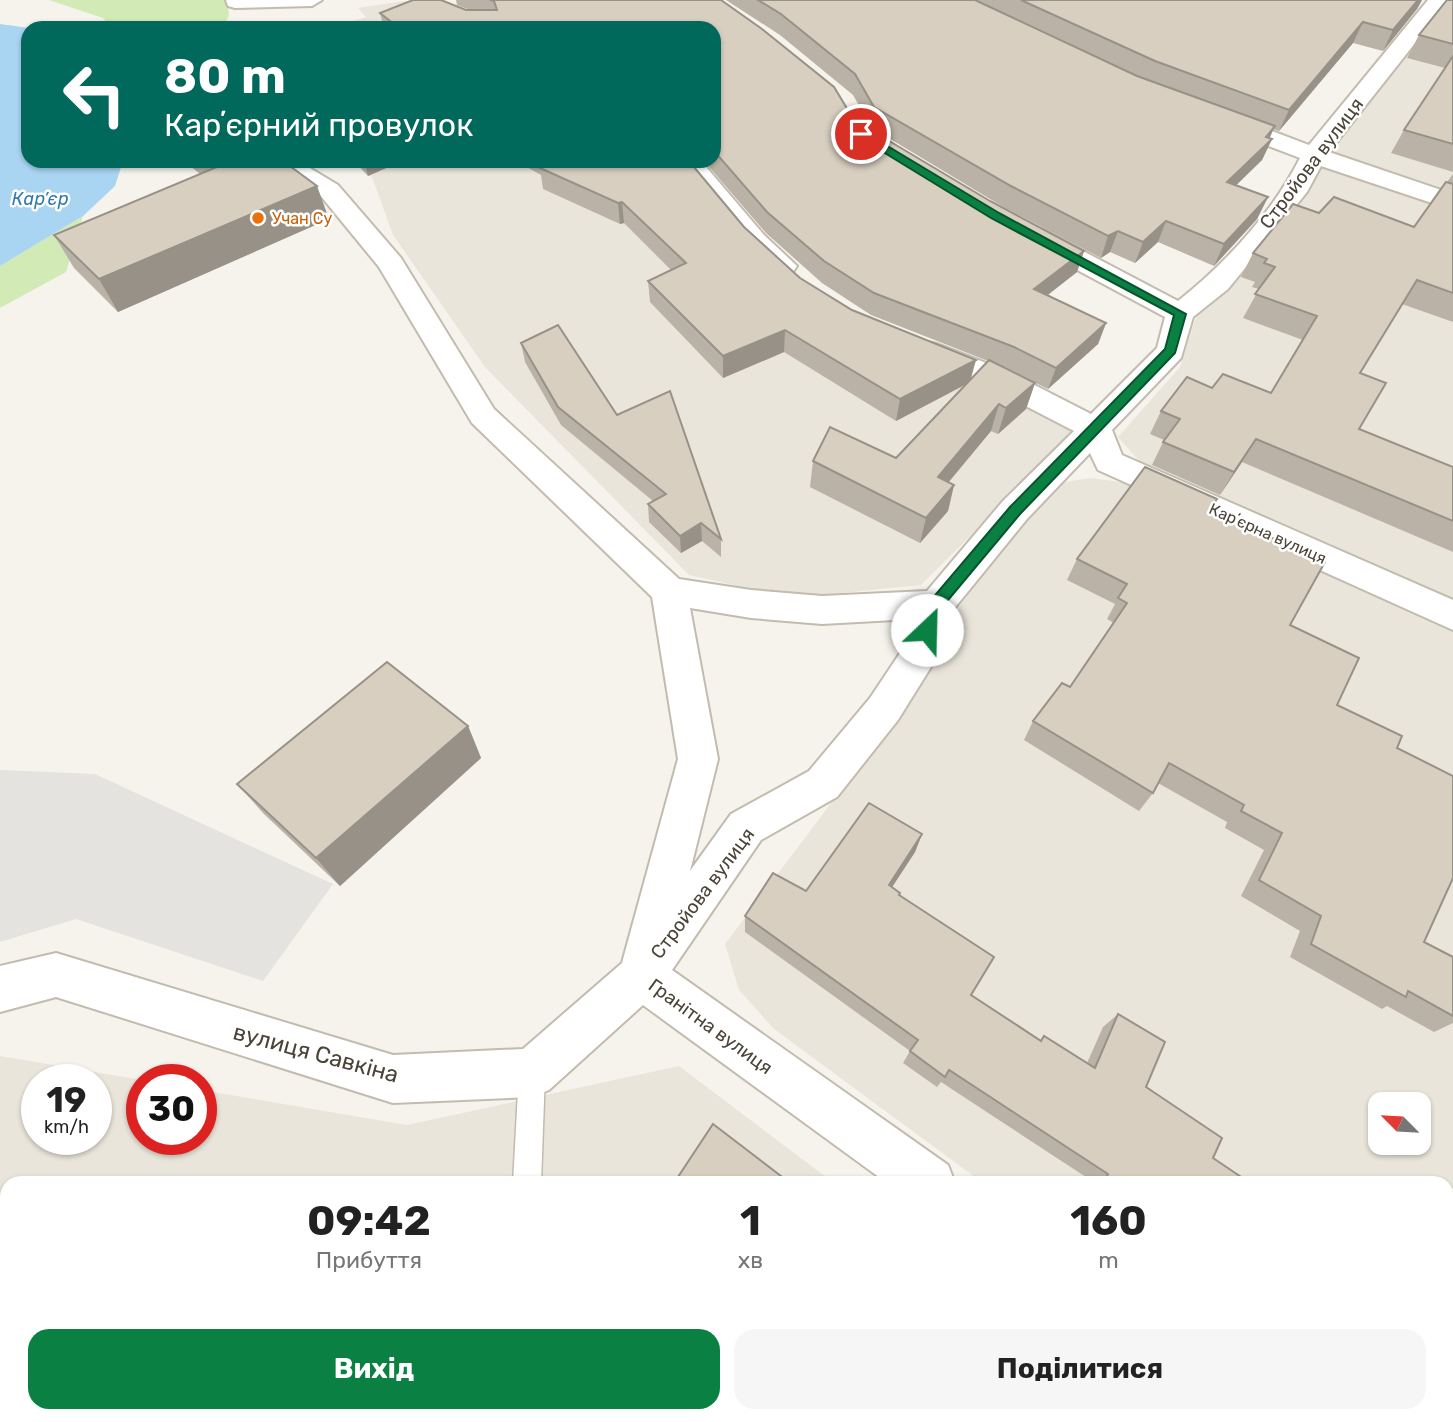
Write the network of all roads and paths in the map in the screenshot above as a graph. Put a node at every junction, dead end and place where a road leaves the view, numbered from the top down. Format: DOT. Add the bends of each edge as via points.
graph roads {
  1 [pos="312,0"];
  2 [pos="1439,0"];
  3 [pos="233,8"];
  4 [pos="1202,112"];
  5 [pos="1315,153"];
  6 [pos="293,168"];
  7 [pos="694,168"];
  8 [pos="1453,202"];
  9 [pos="1007,222"];
  10 [pos="801,283"];
  11 [pos="1180,314"];
  12 [pos="906,342"];
  13 [pos="1096,429"];
  14 [pos="669,591"];
  15 [pos="937,604"];
  16 [pos="1453,616"];
  17 [pos="641,976"];
  18 [pos="0,989"];
  19 [pos="532,1073"];
  20 [pos="527,1176"];
  21 [pos="920,1176"];
  1 -- 3 [label="street"];
  2 -- 5 [label="street, Стройова вулиця"];
  4 -- 5 [label="street"];
  5 -- 8 [label="street"];
  5 -- 11 [label="street, Стройова вулиця" via="1298,187 1218,283"];
  6 -- 14 [label="street" via="329,190 391,264 483,416"];
  7 -- 10 [label="street" via="755,241"];
  9 -- 11 [label="street"];
  11 -- 13 [label="street, Стройова вулиця" via="1171,351"];
  12 -- 13 [label="street" via="996,378"];
  13 -- 15 [label="street, Стройова вулиця" via="1015,510"];
  13 -- 16 [label="street, Карʼєрна вулиця" via="1110,462"];
  14 -- 15 [label="street" via="822,610"];
  14 -- 17 [label="street, Гранітна вулиця" via="698,759"];
  15 -- 17 [label="street, Стройова вулиця" via="918,656 884,709 824,784 746,827"];
  17 -- 19 [label="street, Стройова вулиця"];
  17 -- 21 [label="street, Гранітна вулиця"];
  18 -- 19 [label="street, вулиця Савкіна" via="56,975 393,1079"];
  19 -- 20 [label="lane"];
}
